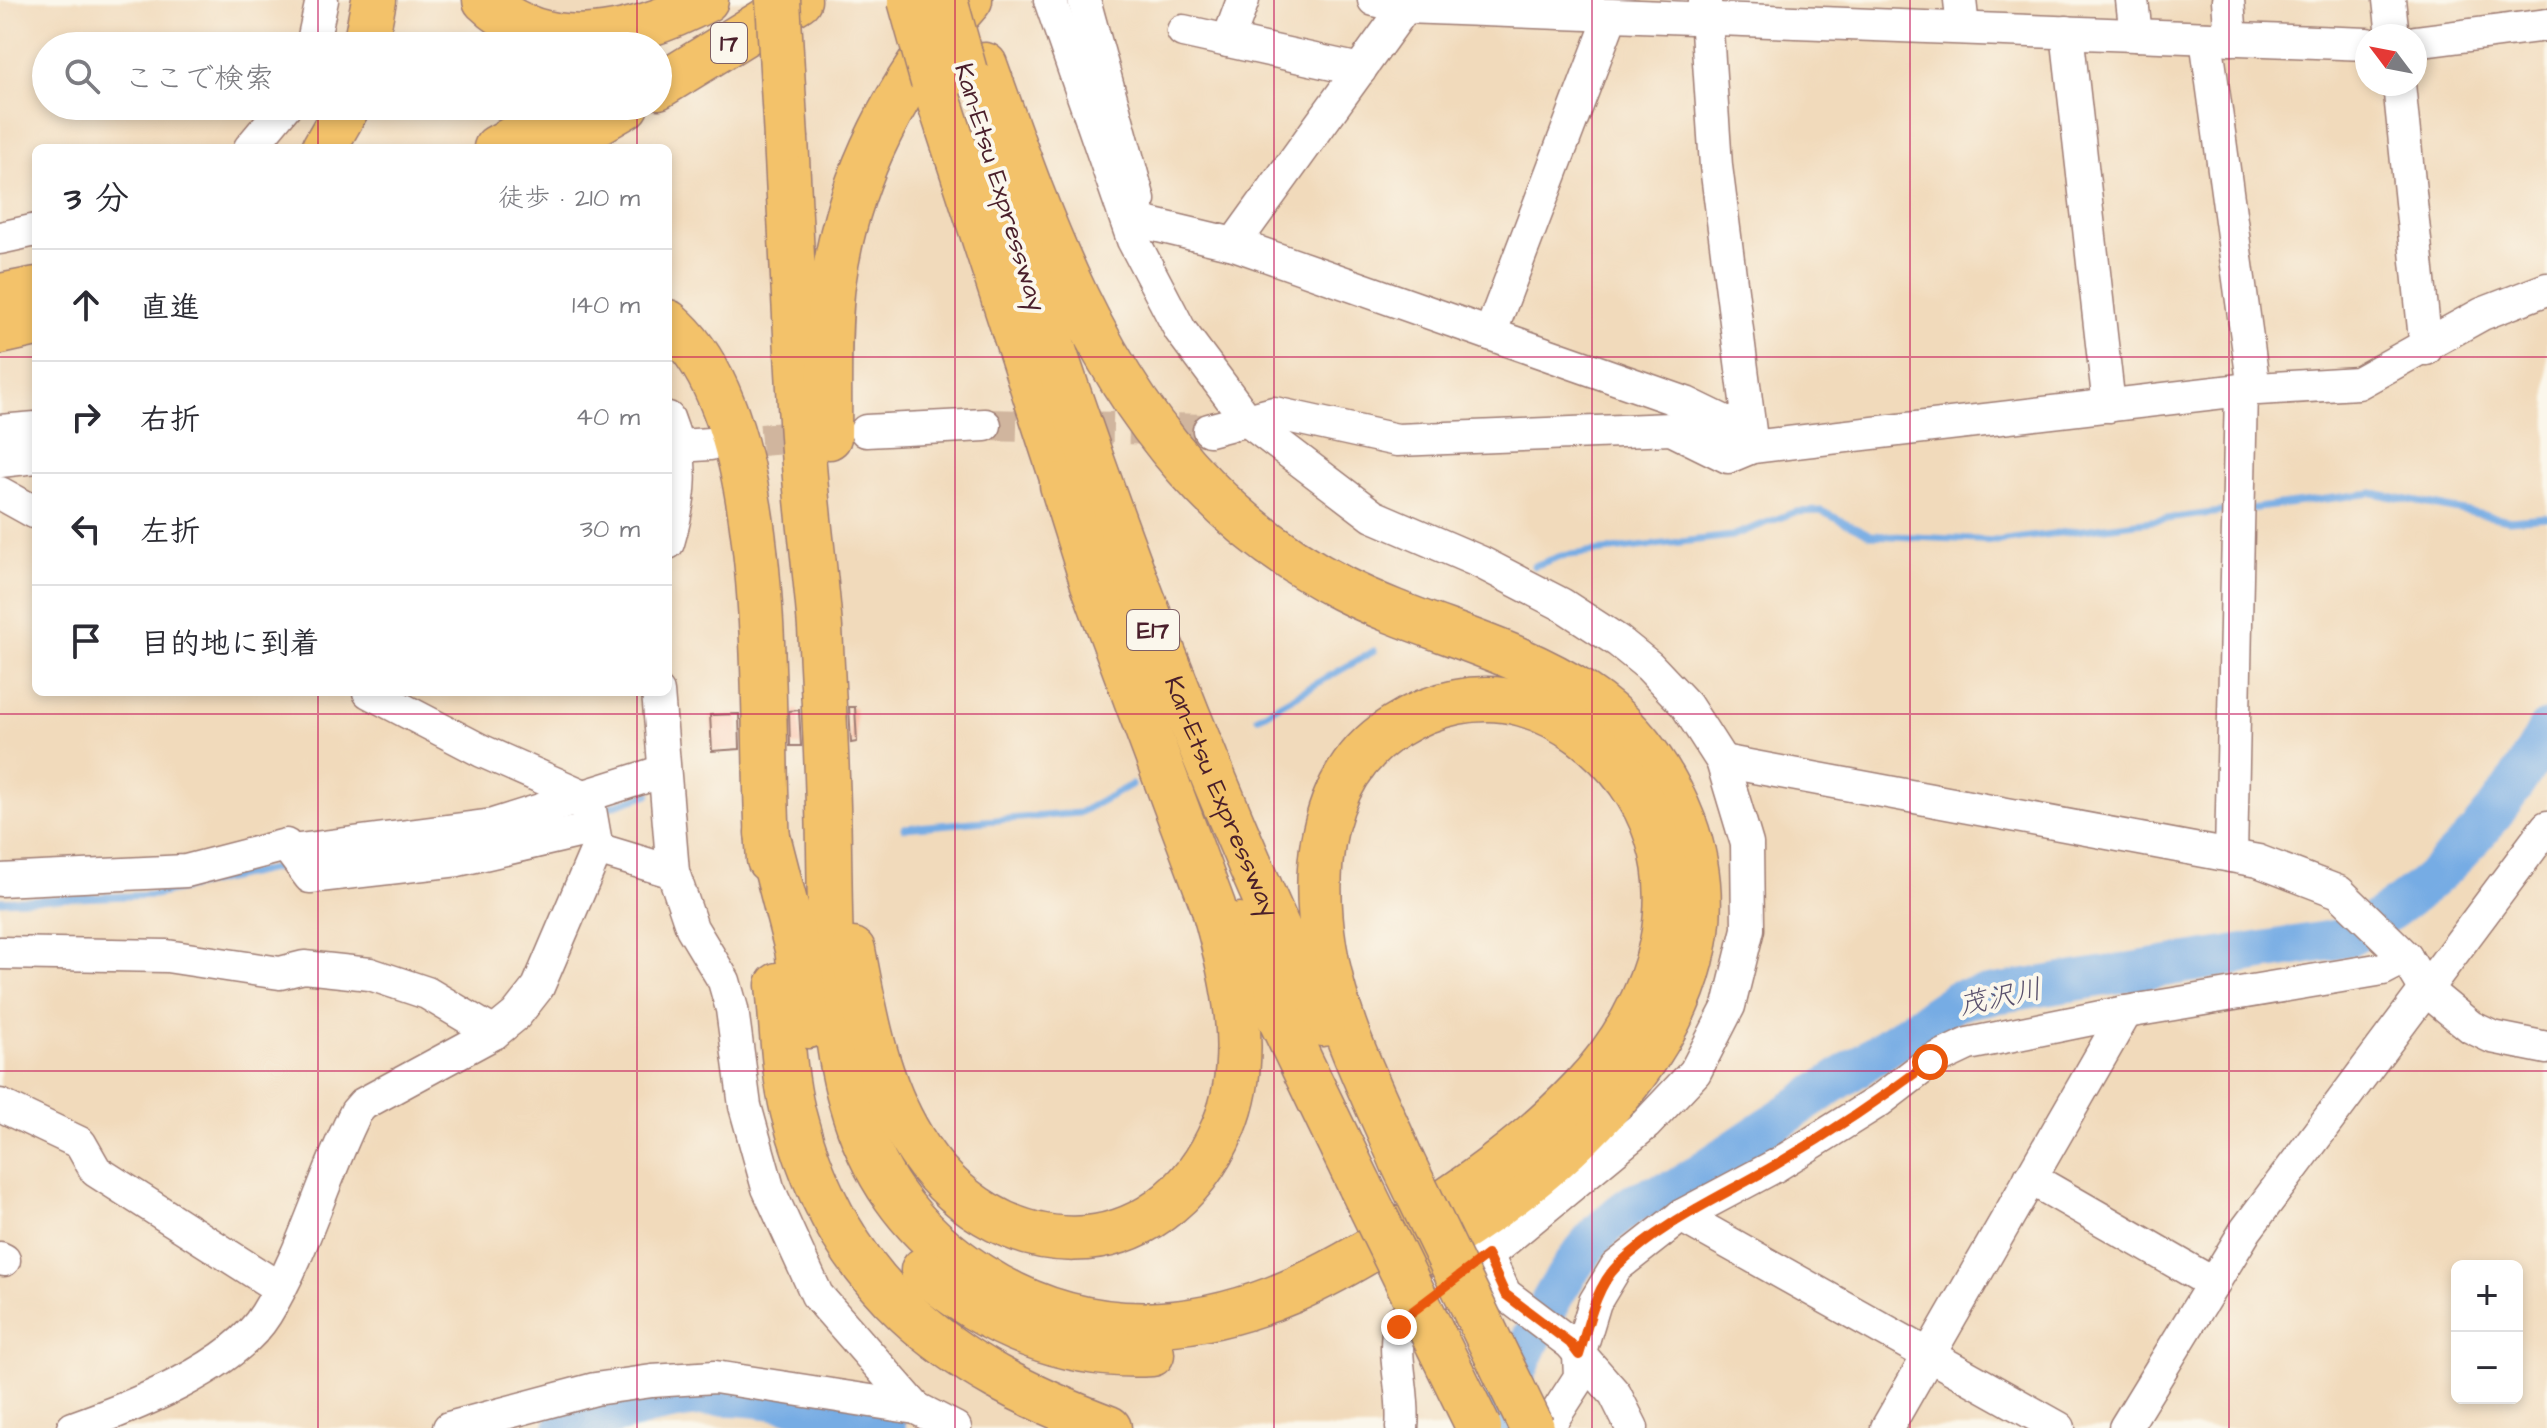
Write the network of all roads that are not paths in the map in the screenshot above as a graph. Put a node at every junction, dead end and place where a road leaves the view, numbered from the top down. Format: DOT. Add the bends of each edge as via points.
graph roads {
  1 [pos="322,0"];
  2 [pos="374,0"];
  3 [pos="485,0"];
  4 [pos="706,0"];
  5 [pos="746,0"];
  6 [pos="754,0"];
  7 [pos="778,0"];
  8 [pos="799,0"];
  9 [pos="910,0"];
  10 [pos="945,0"];
  11 [pos="961,0"];
  12 [pos="970,0"];
  13 [pos="1050,0"];
  14 [pos="1084,0"];
  15 [pos="1243,0"];
  16 [pos="1374,0"];
  17 [pos="2132,0"];
  18 [pos="2228,0"];
  19 [pos="2389,0"];
  20 [pos="1406,3"];
  21 [pos="1706,11"];
  22 [pos="1961,14"];
  23 [pos="1611,16"];
  24 [pos="2392,24"];
  25 [pos="2547,25"];
  26 [pos="1183,31"];
  27 [pos="315,32"];
  28 [pos="368,32"];
  29 [pos="542,32"];
  30 [pos="614,32"];
  31 [pos="2067,32"];
  32 [pos="2136,35"];
  33 [pos="2218,38"];
  34 [pos="2427,40"];
  35 [pos="1228,41"];
  36 [pos="2355,44"];
  37 [pos="672,45"];
  38 [pos="1360,70"];
  39 [pos="961,73"];
  40 [pos="672,78"];
  41 [pos="2400,96"];
  42 [pos="273,120"];
  43 [pos="340,120"];
  44 [pos="545,120"];
  45 [pos="602,120"];
  46 [pos="774,139"];
  47 [pos="253,144"];
  48 [pos="326,144"];
  49 [pos="503,144"];
  50 [pos="561,144"];
  51 [pos="32,231"];
  52 [pos="1139,231"];
  53 [pos="0,238"];
  54 [pos="1234,244"];
  55 [pos="2547,289"];
  56 [pos="32,290"];
  57 [pos="0,296"];
  58 [pos="32,325"];
  59 [pos="672,326"];
  60 [pos="0,332"];
  61 [pos="1490,334"];
  62 [pos="2426,349"];
  63 [pos="32,354"];
  64 [pos="0,360"];
  65 [pos="2248,390"];
  66 [pos="2109,406"];
  67 [pos="1248,421"];
  68 [pos="985,425"];
  69 [pos="32,428"];
  70 [pos="1209,430"];
  71 [pos="0,431"];
  72 [pos="866,431"];
  73 [pos="686,436"];
  74 [pos="1751,441"];
  75 [pos="32,457"];
  76 [pos="0,461"];
  77 [pos="1062,485"];
  78 [pos="0,493"];
  79 [pos="32,511"];
  80 [pos="672,525"];
  81 [pos="758,616"];
  82 [pos="819,622"];
  83 [pos="377,696"];
  84 [pos="658,696"];
  85 [pos="1722,761"];
  86 [pos="664,771"];
  87 [pos="591,820"];
  88 [pos="2547,827"];
  89 [pos="829,830"];
  90 [pos="767,833"];
  91 [pos="291,851"];
  92 [pos="2231,856"];
  93 [pos="673,872"];
  94 [pos="0,880"];
  95 [pos="2399,950"];
  96 [pos="0,953"];
  97 [pos="2426,990"];
  98 [pos="2126,1012"];
  99 [pos="494,1033"];
  100 [pos="2547,1048"];
  101 [pos="0,1105"];
  102 [pos="1385,1172"];
  103 [pos="2030,1178"];
  104 [pos="1681,1216"];
  105 [pos="1487,1255"];
  106 [pos="2214,1284"];
  107 [pos="279,1288"];
  108 [pos="1575,1349"];
  109 [pos="1930,1353"];
  110 [pos="916,1408"];
  111 [pos="73,1428"];
  112 [pos="449,1428"];
  113 [pos="955,1428"];
  114 [pos="1109,1428"];
  115 [pos="1402,1428"];
  116 [pos="1479,1428"];
  117 [pos="1521,1428"];
  118 [pos="1532,1428"];
  119 [pos="1547,1428"];
  120 [pos="1632,1428"];
  121 [pos="1887,1428"];
  122 [pos="2059,1428"];
  123 [pos="2125,1428"];
  1 -- 27 [label="street"];
  2 -- 28 [label="highway"];
  3 -- 29 [label="highway"];
  4 -- 30 [label="highway" via="643,27"];
  5 -- 37 [label="highway, 17"];
  6 -- 46 [label="highway"];
  7 -- 46 [label="highway, bridge"];
  8 -- 40 [label="highway, 17"];
  9 -- 39 [label="highway, Kan-Etsu Expressway / E17, bridge"];
  10 -- 39 [label="highway, Kan-Etsu Expressway / E17, bridge"];
  11 -- 39 [label="highway"];
  12 -- 82 [label="highway" via="911,76 882,128 844,224 833,285"];
  13 -- 52 [label="street"];
  14 -- 52 [label="street"];
  15 -- 35 [label="street"];
  16 -- 20 [label="street"];
  17 -- 32 [label="street"];
  18 -- 33 [label="street"];
  19 -- 24 [label="street"];
  20 -- 23 [label="street"];
  20 -- 38 [label="street"];
  21 -- 22 [label="street"];
  21 -- 23 [label="street"];
  21 -- 74 [label="street" via="1716,166"];
  22 -- 31 [label="street"];
  23 -- 61 [label="street"];
  25 -- 34 [label="street"];
  26 -- 35 [label="street"];
  31 -- 32 [label="street"];
  31 -- 66 [label="street"];
  32 -- 33 [label="street"];
  33 -- 36 [label="street"];
  33 -- 65 [label="street"];
  35 -- 38 [label="street"];
  38 -- 54 [label="street"];
  39 -- 77 [label="highway, Kan-Etsu Expressway / E17"];
  39 -- 90 [label="highway" via="1090,325 1135,399 1203,485 1292,559 1343,589 1566,683 1622,723 1652,759 1689,837 1698,919 1692,960 1671,1015 1633,1077 1568,1147 1470,1223 1353,1293 1272,1331 1184,1352 1087,1352 1004,1326 961,1300 880,1227 833,1141 818,1094 797,949"];
  39 -- 102 [label="highway, Kan-Etsu Expressway / E17" via="1055,360 1160,648"];
  41 -- 62 [label="street"];
  42 -- 47 [label="street"];
  43 -- 48 [label="highway"];
  44 -- 49 [label="highway"];
  45 -- 50 [label="highway"];
  46 -- 81 [label="highway" via="780,476 774,542"];
  46 -- 82 [label="highway"];
  51 -- 53 [label="street"];
  52 -- 54 [label="street"];
  52 -- 67 [label="street" via="1180,330"];
  54 -- 61 [label="street"];
  55 -- 62 [label="street" via="2482,314"];
  56 -- 57 [label="highway"];
  58 -- 60 [label="highway"];
  59 -- 81 [label="highway" via="697,354 732,426 751,511"];
  61 -- 74 [label="street" via="1686,403"];
  62 -- 65 [label="street" via="2358,383"];
  63 -- 64 [label="highway"];
  65 -- 66 [label="street"];
  65 -- 92 [label="street"];
  66 -- 74 [label="street"];
  67 -- 70 [label="street"];
  67 -- 74 [label="street" via="1274,413 1397,440 1671,429 1728,457"];
  67 -- 85 [label="street" via="1373,516 1480,562 1618,641 1686,705"];
  68 -- 72 [label="street"];
  69 -- 71 [label="street"];
  73 -- 80 [label="street"];
  75 -- 76 [label="street"];
  77 -- 89 [label="highway" via="1093,584 1213,906 1236,1002 1234,1085 1225,1124 1182,1190 1156,1213 1122,1231 1085,1241 1044,1238 1007,1226 939,1175 912,1140 875,1052"];
  77 -- 102 [label="highway, Kan-Etsu Expressway / E17" via="1282,1023"];
  78 -- 79 [label="street"];
  81 -- 90 [label="highway"];
  82 -- 89 [label="highway"];
  83 -- 87 [label="street" via="482,751"];
  84 -- 86 [label="street"];
  85 -- 92 [label="street"];
  85 -- 105 [label="street" via="1747,844 1748,929 1729,1006 1695,1072 1646,1124"];
  86 -- 87 [label="street"];
  86 -- 93 [label="street"];
  87 -- 91 [label="street" via="493,825"];
  87 -- 91 [label="street" via="458,860 310,877"];
  87 -- 93 [label="street"];
  87 -- 99 [label="street" via="538,987"];
  88 -- 97 [label="street"];
  89 -- 102 [label="highway" via="831,986 844,1086 867,1147 907,1213 970,1270 1046,1310 1129,1325 1172,1323 1262,1304 1342,1269 1504,1160 1547,1124 1615,1051 1655,976 1668,899 1664,861 1654,825 1618,767 1565,723 1527,705 1461,700 1388,730 1340,786 1321,853 1329,975"];
  90 -- 114 [label="highway" via="792,1109 827,1208 882,1288 957,1354 1005,1384"];
  91 -- 94 [label="street" via="286,845 186,871"];
  92 -- 95 [label="street" via="2339,892"];
  93 -- 110 [label="street" via="692,928 724,981 753,1142 779,1220 817,1295"];
  95 -- 97 [label="street"];
  95 -- 98 [label="street" via="2383,969"];
  96 -- 99 [label="street" via="167,956 280,973 304,967 370,974 427,993"];
  97 -- 100 [label="street" via="2481,1032"];
  97 -- 106 [label="street" via="2246,1230"];
  98 -- 103 [label="street"];
  98 -- 104 [label="street" via="1968,1044 1930,1062 1777,1165"];
  99 -- 107 [label="street" via="356,1112"];
  101 -- 107 [label="street" via="80,1143 96,1171"];
  102 -- 116 [label="highway, Kan-Etsu Expressway / E17, bridge"];
  102 -- 117 [label="highway, Kan-Etsu Expressway / E17"];
  102 -- 118 [label="highway, bridge"];
  103 -- 106 [label="street"];
  103 -- 109 [label="street"];
  104 -- 108 [label="street" via="1616,1267"];
  104 -- 109 [label="street"];
  105 -- 108 [label="street" via="1505,1294"];
  105 -- 115 [label="street" via="1400,1321 1396,1354"];
  106 -- 123 [label="street"];
  107 -- 111 [label="street" via="248,1337 228,1351 149,1398"];
  108 -- 119 [label="street" via="1580,1377"];
  108 -- 120 [label="street" via="1615,1394"];
  109 -- 121 [label="street"];
  109 -- 122 [label="street"];
  110 -- 112 [label="street" via="715,1377 595,1389"];
  110 -- 113 [label="street"];
}
